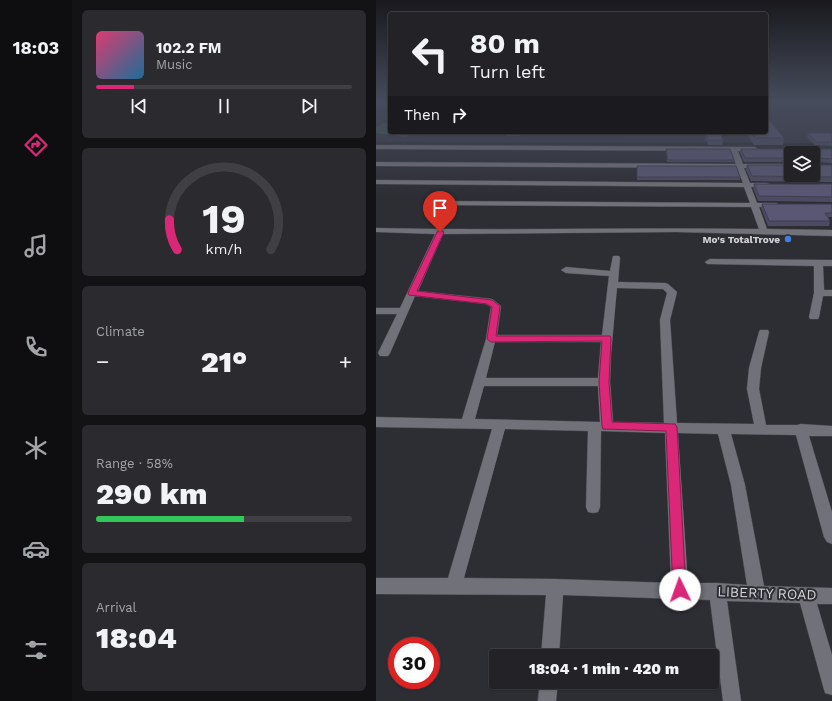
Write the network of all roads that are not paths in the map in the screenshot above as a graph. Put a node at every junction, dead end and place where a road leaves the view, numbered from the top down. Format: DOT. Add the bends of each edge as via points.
graph roads {
  1 [pos="376,147"];
  2 [pos="734,149"];
  3 [pos="764,149"];
  4 [pos="376,164"];
  5 [pos="739,166"];
  6 [pos="784,166"];
  7 [pos="507,174"];
  8 [pos="376,182"];
  9 [pos="747,184"];
  10 [pos="778,185"];
  11 [pos="437,203"];
  12 [pos="754,205"];
  13 [pos="785,205"];
  14 [pos="376,230"];
  15 [pos="440,232"];
  16 [pos="764,232"];
  17 [pos="832,233"];
  18 [pos="616,258"];
  19 [pos="710,262"];
  20 [pos="818,262"];
  21 [pos="832,263"];
  22 [pos="566,270"];
  23 [pos="613,274"];
  24 [pos="612,285"];
  25 [pos="412,293"];
  26 [pos="819,293"];
  27 [pos="832,293"];
  28 [pos="404,311"];
  29 [pos="376,312"];
  30 [pos="814,317"];
  31 [pos="764,332"];
  32 [pos="606,338"];
  33 [pos="491,339"];
  34 [pos="384,353"];
  35 [pos="479,382"];
  36 [pos="604,382"];
  37 [pos="376,422"];
  38 [pos="467,424"];
  39 [pos="500,424"];
  40 [pos="601,426"];
  41 [pos="672,427"];
  42 [pos="723,428"];
  43 [pos="761,429"];
  44 [pos="801,429"];
  45 [pos="832,431"];
  46 [pos="593,507"];
  47 [pos="832,537"];
  48 [pos="376,586"];
  49 [pos="454,586"];
  50 [pos="555,587"];
  51 [pos="680,590"];
  52 [pos="717,592"];
  53 [pos="757,593"];
  54 [pos="806,595"];
  55 [pos="832,596"];
  56 [pos="551,649"];
  57 [pos="832,686"];
  58 [pos="548,689"];
  59 [pos="547,701"];
  60 [pos="732,701"];
  1 -- 2 [label="street"];
  2 -- 3 [label="street"];
  2 -- 5 [label="street"];
  4 -- 7 [label="street"];
  5 -- 6 [label="street"];
  5 -- 7 [label="street"];
  5 -- 9 [label="street"];
  7 -- 8 [label="street"];
  7 -- 9 [label="street"];
  9 -- 10 [label="street"];
  9 -- 12 [label="street"];
  11 -- 12 [label="street"];
  12 -- 13 [label="street"];
  12 -- 16 [label="street"];
  14 -- 15 [label="street"];
  15 -- 16 [label="street"];
  15 -- 25 [label="street"];
  16 -- 17 [label="street"];
  18 -- 23 [label="street"];
  19 -- 20 [label="street"];
  20 -- 21 [label="street"];
  20 -- 26 [label="street"];
  22 -- 23 [label="street"];
  23 -- 24 [label="street"];
  24 -- 32 [label="street"];
  24 -- 41 [label="street" via="665,286 672,292 666,320"];
  25 -- 28 [label="street"];
  25 -- 33 [label="street" via="489,301 496,306"];
  26 -- 27 [label="street"];
  26 -- 30 [label="street"];
  28 -- 29 [label="street"];
  28 -- 34 [label="street"];
  31 -- 43 [label="street" via="755,368 753,389"];
  32 -- 33 [label="street"];
  32 -- 36 [label="street"];
  33 -- 35 [label="street"];
  35 -- 36 [label="street"];
  35 -- 38 [label="street"];
  36 -- 40 [label="street"];
  37 -- 38 [label="street"];
  38 -- 39 [label="street"];
  39 -- 40 [label="street"];
  39 -- 49 [label="street"];
  40 -- 41 [label="street"];
  40 -- 46 [label="street"];
  41 -- 42 [label="street"];
  41 -- 51 [label="street"];
  42 -- 43 [label="street"];
  42 -- 53 [label="street" via="738,485"];
  43 -- 44 [label="street"];
  44 -- 45 [label="street"];
  44 -- 47 [label="street"];
  48 -- 49 [label="street, LIBERTY ROAD"];
  49 -- 50 [label="street, LIBERTY ROAD"];
  50 -- 51 [label="street, LIBERTY ROAD"];
  50 -- 56 [label="street"];
  51 -- 52 [label="street, LIBERTY ROAD"];
  52 -- 53 [label="street, LIBERTY ROAD"];
  52 -- 60 [label="street"];
  53 -- 54 [label="street, LIBERTY ROAD"];
  54 -- 55 [label="street, LIBERTY ROAD"];
  54 -- 57 [label="street"];
  58 -- 59 [label="street"];
}
